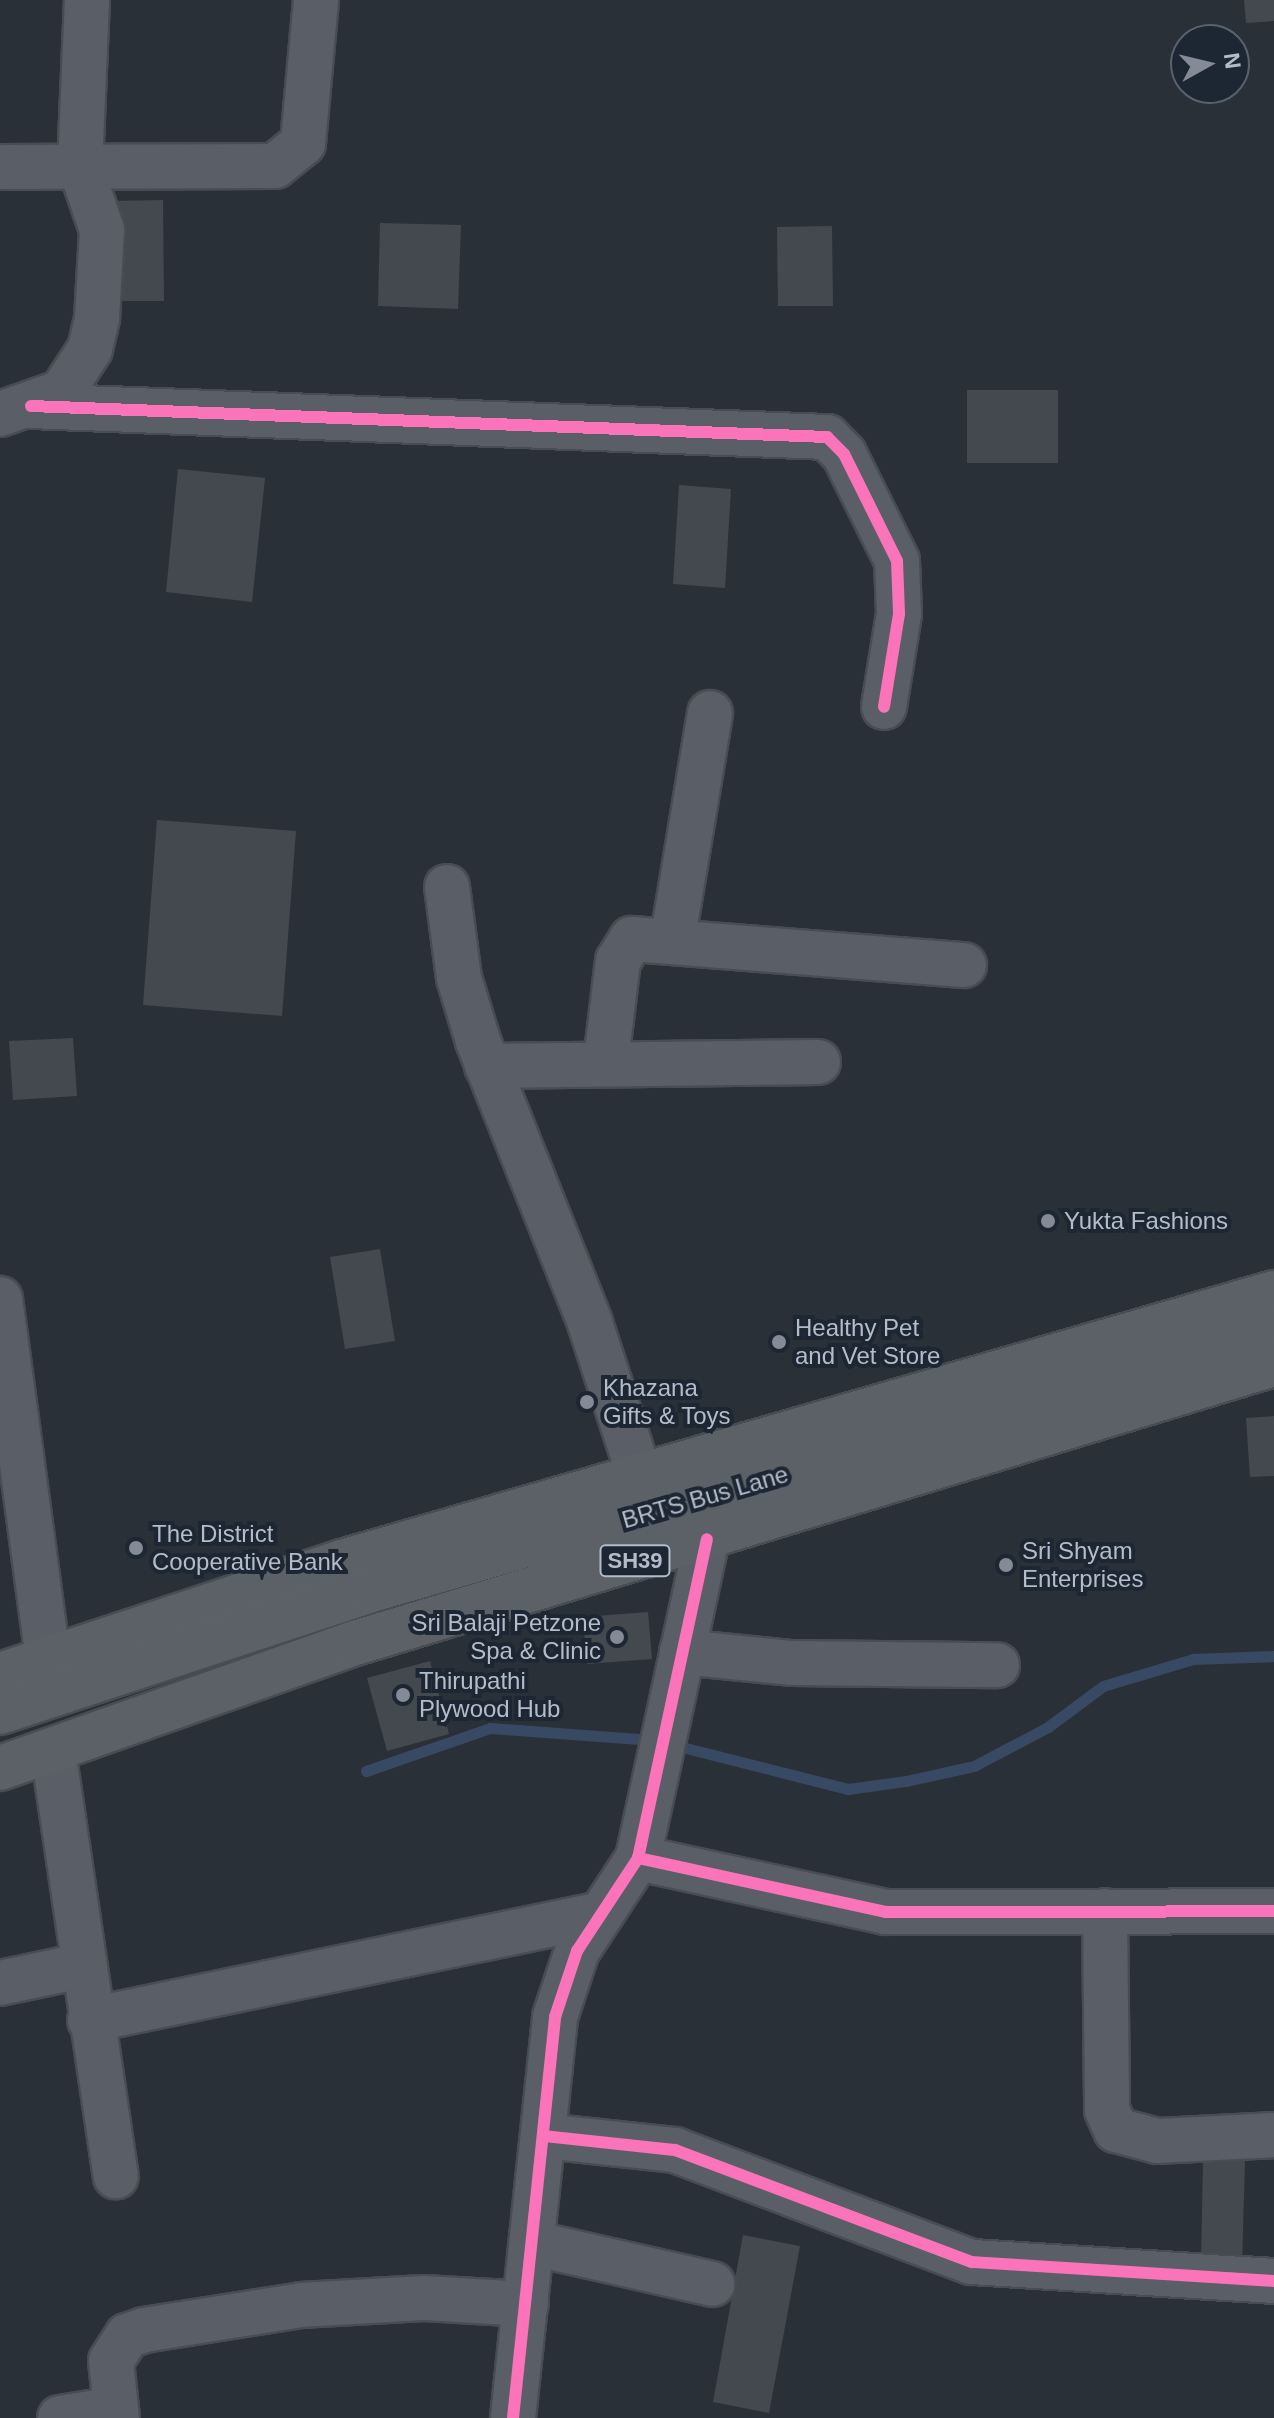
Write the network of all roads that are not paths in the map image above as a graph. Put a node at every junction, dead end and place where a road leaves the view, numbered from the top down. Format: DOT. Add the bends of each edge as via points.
graph roads {
  1 [pos="87,0"];
  2 [pos="316,0"];
  3 [pos="80,166"];
  4 [pos="0,167"];
  5 [pos="16,410"];
  6 [pos="884,707"];
  7 [pos="710,713"];
  8 [pos="447,887"];
  9 [pos="673,937"];
  10 [pos="964,965"];
  11 [pos="606,1061"];
  12 [pos="818,1062"];
  13 [pos="487,1066"];
  14 [pos="1274,1293"];
  15 [pos="0,1299"];
  16 [pos="1274,1328"];
  17 [pos="1274,1364"];
  18 [pos="641,1480"];
  19 [pos="707,1539"];
  20 [pos="682,1652"];
  21 [pos="48,1657"];
  22 [pos="997,1665"];
  23 [pos="0,1675"];
  24 [pos="0,1712"];
  25 [pos="53,1751"];
  26 [pos="0,1768"];
  27 [pos="638,1858"];
  28 [pos="1105,1911"];
  29 [pos="1274,1911"];
  30 [pos="601,1914"];
  31 [pos="81,1966"];
  32 [pos="0,1983"];
  33 [pos="90,2020"];
  34 [pos="1274,2135"];
  35 [pos="544,2136"];
  36 [pos="116,2176"];
  37 [pos="532,2243"];
  38 [pos="1274,2281"];
  39 [pos="712,2284"];
  40 [pos="526,2304"];
  41 [pos="116,2413"];
  42 [pos="60,2418"];
  43 [pos="513,2418"];
  1 -- 3 [label="street"];
  2 -- 3 [label="street" via="306,125 292,156 250,171"];
  3 -- 4 [label="street"];
  3 -- 5 [label="street" via="102,230 97,318 76,375 62,392"];
  5 -- 6 [label="street" via="827,437 844,454 897,561 899,614"];
  7 -- 9 [label="street"];
  8 -- 13 [label="street" via="459,978"];
  9 -- 10 [label="street"];
  9 -- 11 [label="street" via="624,945"];
  11 -- 12 [label="street"];
  11 -- 13 [label="street"];
  13 -- 18 [label="street" via="590,1323"];
  14 -- 18 [label="main road"];
  15 -- 21 [label="street"];
  16 -- 24 [label="main road, BRTS Bus Lane" via="371,1590"];
  17 -- 19 [label="main road, SH39"];
  18 -- 21 [label="main road" via="356,1558"];
  19 -- 20 [label="street"];
  19 -- 25 [label="main road, SH39" via="355,1643"];
  20 -- 22 [label="street" via="792,1663"];
  20 -- 27 [label="street" via="667,1744"];
  21 -- 23 [label="main road"];
  25 -- 26 [label="main road, SH39"];
  25 -- 31 [label="street"];
  27 -- 28 [label="street" via="885,1912"];
  27 -- 30 [label="street"];
  28 -- 29 [label="street"];
  28 -- 34 [label="street" via="1107,2110 1116,2130 1157,2141"];
  30 -- 33 [label="street"];
  30 -- 35 [label="street" via="577,1951 558,2005"];
  31 -- 32 [label="street"];
  31 -- 33 [label="street"];
  33 -- 36 [label="street"];
  35 -- 37 [label="street"];
  35 -- 38 [label="street" via="645,2142 688,2154 972,2262"];
  37 -- 39 [label="street"];
  37 -- 40 [label="street"];
  40 -- 41 [label="street" via="424,2298 301,2305 144,2330 116,2347 110,2380"];
  40 -- 43 [label="street"];
  41 -- 42 [label="street"];
}
